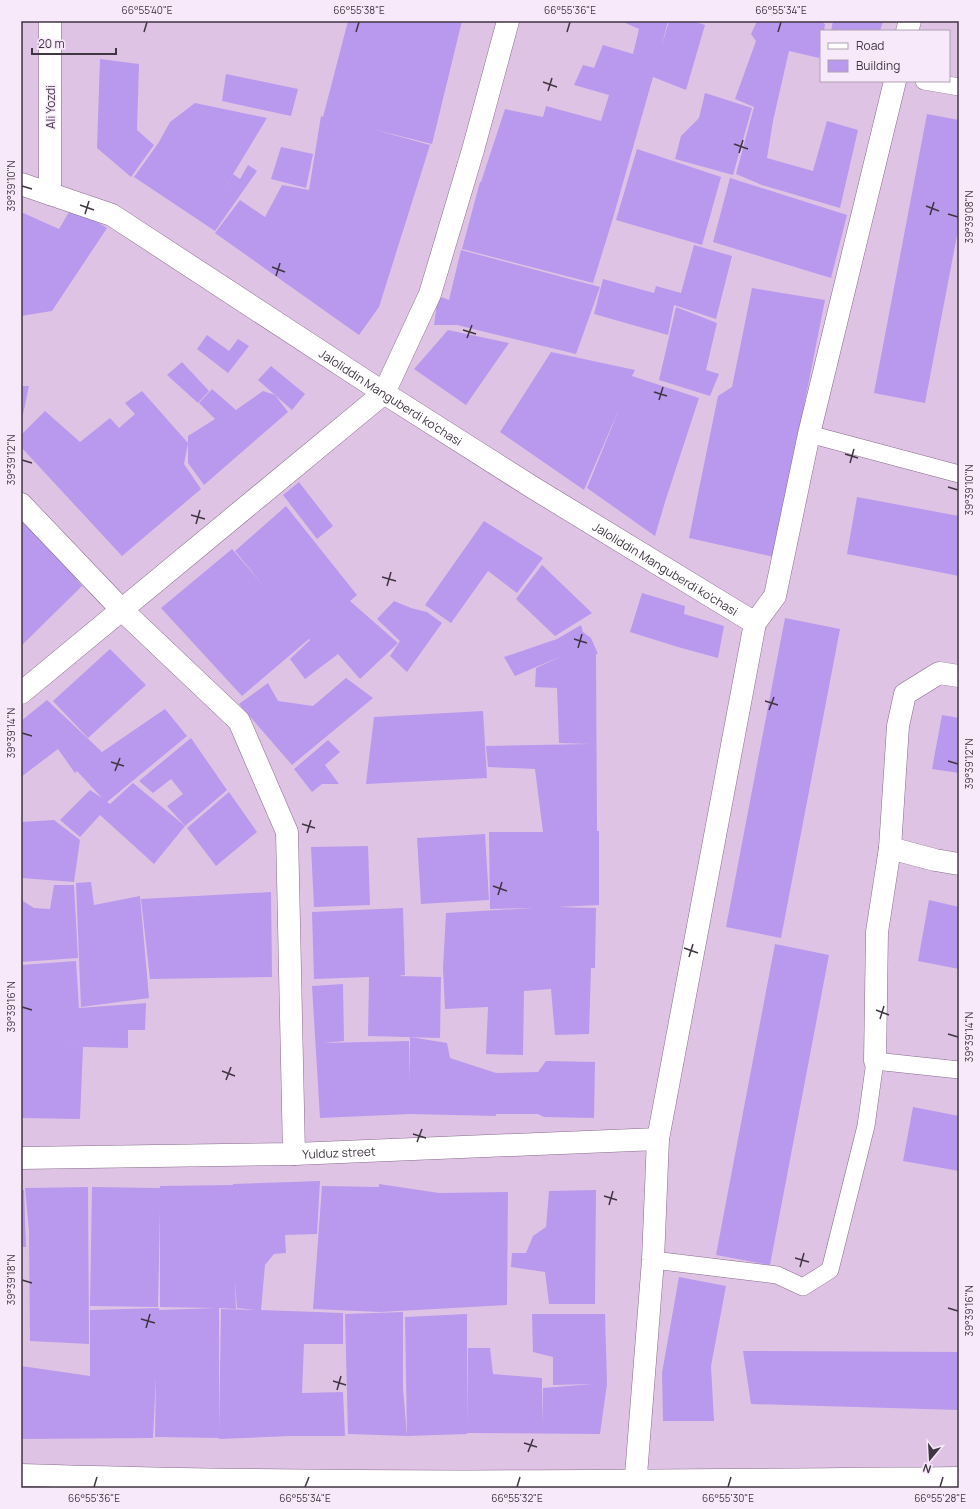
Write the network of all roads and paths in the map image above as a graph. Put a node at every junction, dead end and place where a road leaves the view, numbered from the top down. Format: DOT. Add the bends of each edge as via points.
graph roads {
  1 [pos="50,21"];
  2 [pos="508,21"];
  3 [pos="895,82"];
  4 [pos="930,82"];
  5 [pos="959,87"];
  6 [pos="21,184"];
  7 [pos="50,194"];
  8 [pos="384,393"];
  9 [pos="809,434"];
  10 [pos="959,474"];
  11 [pos="21,504"];
  12 [pos="122,610"];
  13 [pos="755,623"];
  14 [pos="959,676"];
  15 [pos="21,693"];
  16 [pos="890,848"];
  17 [pos="959,864"];
  18 [pos="875,1061"];
  19 [pos="959,1070"];
  20 [pos="658,1138"];
  21 [pos="294,1154"];
  22 [pos="21,1158"];
  23 [pos="653,1260"];
  24 [pos="21,1475"];
  25 [pos="959,1478"];
  26 [pos="635,1484"];
  1 -- 7 [label="street, Ali Yozdi"];
  2 -- 8 [label="street" via="430,294"];
  3 -- 9 [label="street"];
  4 -- 5 [label="lane"];
  6 -- 7 [label="street, Jaloliddin Manguberdi ko'chasi"];
  7 -- 8 [label="street, Jaloliddin Manguberdi ko'chasi" via="112,215"];
  8 -- 12 [label="street"];
  8 -- 13 [label="street, Jaloliddin Manguberdi ko'chasi"];
  9 -- 10 [label="lane"];
  9 -- 13 [label="street" via="775,596"];
  11 -- 12 [label="street"];
  12 -- 15 [label="street"];
  12 -- 21 [label="street" via="238,721 287,832"];
  13 -- 20 [label="street"];
  14 -- 16 [label="street" via="939,673 905,694 898,726"];
  16 -- 17 [label="street"];
  16 -- 18 [label="street" via="877,932"];
  18 -- 19 [label="lane"];
  18 -- 23 [label="lane" via="866,1126 830,1270 803,1287 777,1275"];
  20 -- 21 [label="street, Yulduz street"];
  20 -- 23 [label="street"];
  21 -- 22 [label="street, Yulduz street"];
  23 -- 26 [label="street"];
  24 -- 26 [label="street" via="175,1480"];
  25 -- 26 [label="street"];
}
